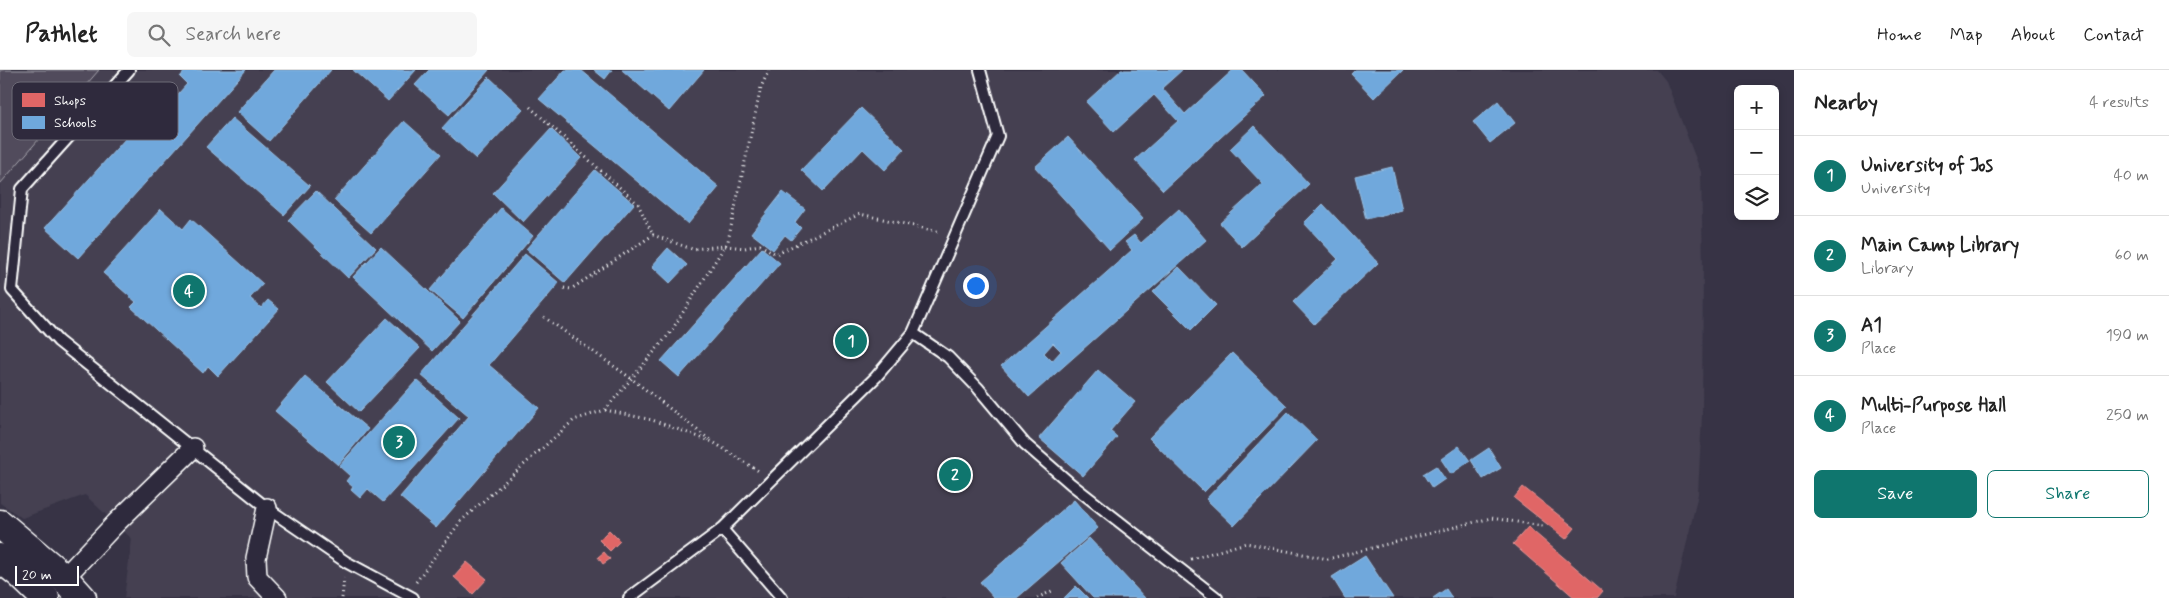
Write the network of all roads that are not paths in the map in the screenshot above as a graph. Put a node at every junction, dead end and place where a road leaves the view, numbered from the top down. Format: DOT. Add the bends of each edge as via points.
graph roads {
  1 [pos="129,70"];
  2 [pos="980,70"];
  3 [pos="118,82"];
  4 [pos="66,140"];
  5 [pos="913,333"];
  6 [pos="192,448"];
  7 [pos="267,508"];
  8 [pos="0,524"];
  9 [pos="722,529"];
  10 [pos="0,558"];
  11 [pos="64,578"];
  12 [pos="410,596"];
  13 [pos="45,598"];
  14 [pos="82,598"];
  15 [pos="277,598"];
  16 [pos="629,598"];
  17 [pos="782,598"];
  18 [pos="1217,598"];
  1 -- 3 [label="lane"];
  2 -- 5 [label="lane" via="998,136"];
  4 -- 6 [label="lane" via="22,189 12,290 58,341"];
  5 -- 9 [label="lane" via="876,377"];
  5 -- 18 [label="lane" via="948,357 1025,444 1070,484"];
  6 -- 7 [label="lane"];
  6 -- 11 [label="street"];
  7 -- 12 [label="lane" via="346,562"];
  7 -- 15 [label="street" via="256,558 258,577"];
  8 -- 11 [label="highway"];
  9 -- 16 [label="lane"];
  9 -- 17 [label="lane"];
  10 -- 13 [label="highway"];
  11 -- 14 [label="highway"];
}
